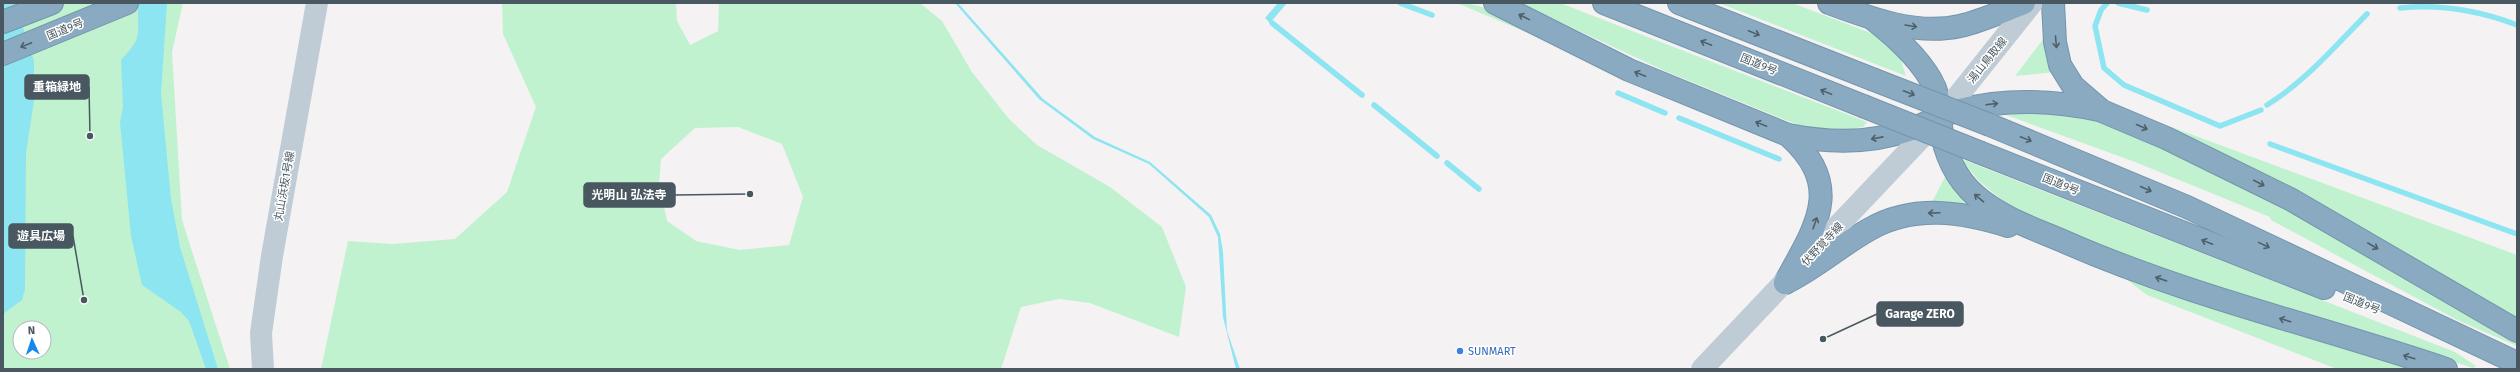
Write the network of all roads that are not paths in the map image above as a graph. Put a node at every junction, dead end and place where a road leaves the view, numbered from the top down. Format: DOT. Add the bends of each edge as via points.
graph roads {
  1 [pos="52,3"];
  2 [pos="127,3"];
  3 [pos="317,3"];
  4 [pos="1495,3"];
  5 [pos="1604,3"];
  6 [pos="1679,3"];
  7 [pos="1829,3"];
  8 [pos="2024,3"];
  9 [pos="2032,3"];
  10 [pos="2053,3"];
  11 [pos="1873,19"];
  12 [pos="3,22"];
  13 [pos="3,54"];
  14 [pos="2102,111"];
  15 [pos="1941,117"];
  16 [pos="1788,135"];
  17 [pos="2080,249"];
  18 [pos="1785,283"];
  19 [pos="2517,331"];
  20 [pos="2517,364"];
  21 [pos="263,369"];
  22 [pos="1702,369"];
  23 [pos="2446,369"];
  1 -- 12 [label="highway"];
  2 -- 13 [label="highway, 国道9号, one-way"];
  3 -- 21 [label="main road, 丸山浜坂1号線" via="272,256 261,333"];
  16 -- 4 [label="highway, one-way" via="1629,70"];
  20 -- 5 [label="highway, 国道9号, one-way, bridge"];
  6 -- 20 [label="highway, 国道9号, one-way, bridge" via="1990,125 2187,207"];
  7 -- 11 [label="highway"];
  11 -- 8 [label="highway, one-way" via="1923,28 1945,28 1972,23"];
  9 -- 15 [label="main road, 湯山鳥取線"];
  10 -- 14 [label="highway, one-way" via="2060,65 2073,86"];
  11 -- 15 [label="highway" via="1899,42 1926,73 1937,94"];
  15 -- 14 [label="highway, one-way" via="1974,107 2035,101 2066,103"];
  14 -- 19 [label="highway, one-way" via="2166,138 2292,200"];
  15 -- 16 [label="highway, one-way" via="1909,130 1869,139 1825,140"];
  17 -- 15 [label="highway, one-way" via="2006,216 1974,195 1959,177 1948,156"];
  15 -- 18 [label="main road, 伏野覚寺線"];
  18 -- 16 [label="highway, one-way" via="1815,226 1820,193 1819,175 1815,165 1807,153"];
  17 -- 18 [label="highway, one-way" via="1968,215 1919,214 1878,224"];
  23 -- 17 [label="highway, one-way" via="2216,298"];
  18 -- 22 [label="main road, 伏野覚寺線"];
}
